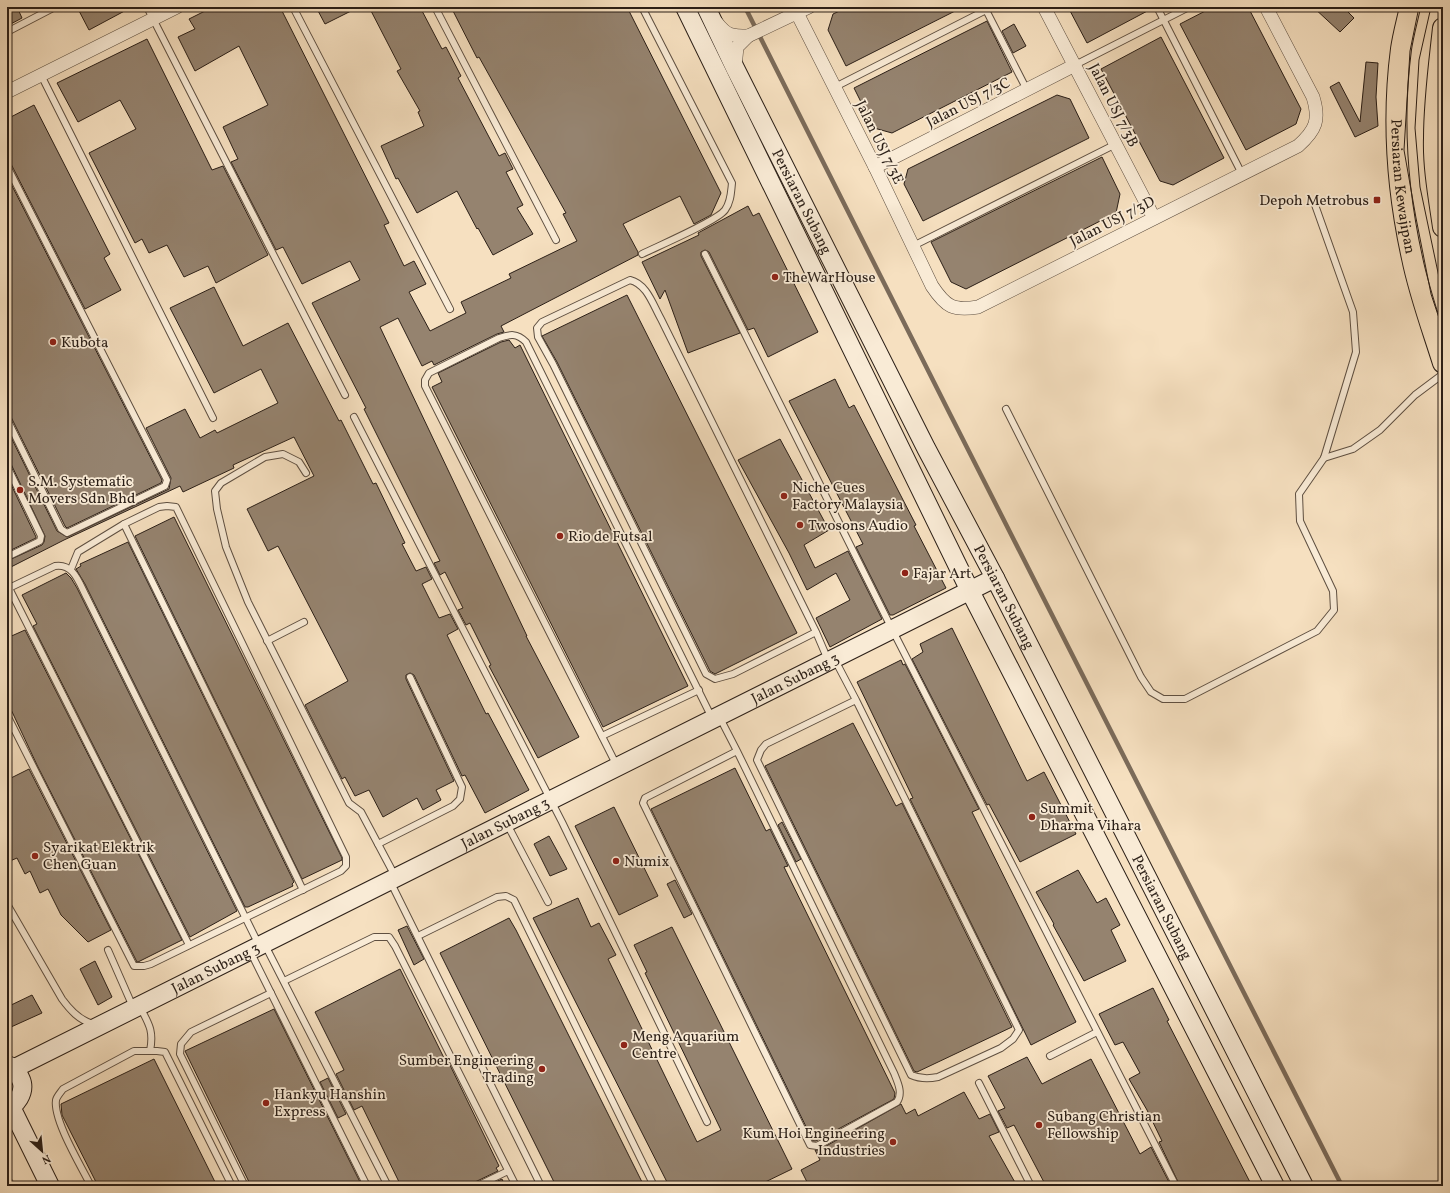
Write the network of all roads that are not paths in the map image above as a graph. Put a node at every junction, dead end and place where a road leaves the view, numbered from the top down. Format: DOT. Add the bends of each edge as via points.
graph roads {
  1 [pos="55,7"];
  2 [pos="177,7"];
  3 [pos="293,7"];
  4 [pos="435,7"];
  5 [pos="642,7"];
  6 [pos="685,7"];
  7 [pos="992,7"];
  8 [pos="1044,7"];
  9 [pos="1157,7"];
  10 [pos="1189,7"];
  11 [pos="1266,7"];
  12 [pos="1410,7"];
  13 [pos="707,10"];
  14 [pos="803,10"];
  15 [pos="986,10"];
  16 [pos="150,13"];
  17 [pos="1164,20"];
  18 [pos="1443,28"];
  19 [pos="7,32"];
  20 [pos="748,36"];
  21 [pos="1075,65"];
  22 [pos="735,68"];
  23 [pos="41,75"];
  24 [pos="835,87"];
  25 [pos="1027,90"];
  26 [pos="7,92"];
  27 [pos="1116,144"];
  28 [pos="7,166"];
  29 [pos="875,167"];
  30 [pos="1242,174"];
  31 [pos="1314,202"];
  32 [pos="1154,218"];
  33 [pos="1443,227"];
  34 [pos="556,240"];
  35 [pos="913,246"];
  36 [pos="642,254"];
  37 [pos="705,254"];
  38 [pos="932,286"];
  39 [pos="450,308"];
  40 [pos="1443,363"];
  41 [pos="1443,374"];
  42 [pos="345,395"];
  43 [pos="1006,409"];
  44 [pos="354,417"];
  45 [pos="214,418"];
  46 [pos="7,420"];
  47 [pos="1324,458"];
  48 [pos="7,466"];
  49 [pos="306,473"];
  50 [pos="124,524"];
  51 [pos="7,557"];
  52 [pos="71,569"];
  53 [pos="995,578"];
  54 [pos="8,589"];
  55 [pos="970,591"];
  56 [pos="304,622"];
  57 [pos="892,629"];
  58 [pos="816,632"];
  59 [pos="268,640"];
  60 [pos="832,660"];
  61 [pos="410,677"];
  62 [pos="699,690"];
  63 [pos="856,700"];
  64 [pos="7,714"];
  65 [pos="716,718"];
  66 [pos="602,736"];
  67 [pos="737,751"];
  68 [pos="617,767"];
  69 [pos="550,800"];
  70 [pos="506,822"];
  71 [pos="378,844"];
  72 [pos="393,879"];
  73 [pos="303,890"];
  74 [pos="548,902"];
  75 [pos="7,904"];
  76 [pos="246,917"];
  77 [pos="418,936"];
  78 [pos="189,945"];
  79 [pos="258,947"];
  80 [pos="108,950"];
  81 [pos="284,981"];
  82 [pos="271,993"];
  83 [pos="137,1007"];
  84 [pos="99,1026"];
  85 [pos="1097,1032"];
  86 [pos="150,1051"];
  87 [pos="1050,1056"];
  88 [pos="11,1067"];
  89 [pos="979,1082"];
  90 [pos="9,1108"];
  91 [pos="707,1122"];
  92 [pos="508,1171"];
  93 [pos="50,1186"];
  94 [pos="91,1186"];
  95 [pos="232,1186"];
  96 [pos="245,1186"];
  97 [pos="367,1186"];
  98 [pos="388,1186"];
  99 [pos="477,1186"];
  100 [pos="516,1186"];
  101 [pos="541,1186"];
  102 [pos="654,1186"];
  103 [pos="1031,1186"];
  104 [pos="1176,1186"];
  105 [pos="1275,1186"];
  106 [pos="1304,1186"];
  1 -- 19 [label="lane"];
  2 -- 16 [label="street"];
  3 -- 39 [label="lane"];
  4 -- 34 [label="lane"];
  5 -- 36 [label="lane" via="732,183 730,200 725,210 713,219"];
  6 -- 55 [label="street, Persiaran Subang"];
  7 -- 15 [label="lane"];
  8 -- 21 [label="street, Jalan USJ 7/3B"];
  9 -- 17 [label="lane"];
  10 -- 17 [label="lane"];
  11 -- 30 [label="street, Jalan USJ 7/3D" via="1313,97 1317,111 1315,125 1309,136 1298,146"];
  12 -- 40 [label="main road, Persiaran Kewajipan" via="1401,49 1397,111 1398,160 1412,259"];
  13 -- 20 [label="street" via="724,32 734,36"];
  13 -- 22 [label="street, Persiaran Subang"];
  14 -- 20 [label="street"];
  14 -- 24 [label="street, Jalan USJ 7/3E"];
  15 -- 24 [label="lane"];
  15 -- 25 [label="lane"];
  16 -- 23 [label="street"];
  16 -- 42 [label="lane"];
  17 -- 21 [label="lane"];
  17 -- 30 [label="lane"];
  18 -- 33 [label="main road" via="1434,140"];
  20 -- 22 [label="street" via="737,47"];
  21 -- 25 [label="street, Jalan USJ 7/3C"];
  21 -- 27 [label="street, Jalan USJ 7/3B"];
  22 -- 53 [label="street, Persiaran Subang" via="926,448"];
  23 -- 26 [label="street"];
  23 -- 45 [label="lane"];
  24 -- 29 [label="street, Jalan USJ 7/3E"];
  25 -- 29 [label="street, Jalan USJ 7/3C"];
  27 -- 32 [label="street, Jalan USJ 7/3B"];
  27 -- 35 [label="lane"];
  28 -- 46 [label="lane" via="167,480 164,486 67,533 61,529"];
  29 -- 35 [label="street, Jalan USJ 7/3E"];
  30 -- 32 [label="street, Jalan USJ 7/3D"];
  31 -- 47 [label="lane" via="1353,312 1356,352"];
  32 -- 38 [label="street, Jalan USJ 7/3D" via="978,307 963,310 950,307"];
  35 -- 38 [label="street, Jalan USJ 7/3E"];
  37 -- 57 [label="lane"];
  41 -- 47 [label="lane" via="1415,395 1380,430 1353,449"];
  43 -- 47 [label="lane" via="1141,677 1151,692 1163,699 1185,699 1317,631 1334,610 1333,591 1300,521 1299,494"];
  44 -- 69 [label="lane"];
  48 -- 51 [label="lane" via="41,536 40,540"];
  49 -- 59 [label="lane" via="299,462 283,454 265,457 221,483 215,491 226,547 248,602"];
  50 -- 52 [label="lane" via="78,552"];
  50 -- 73 [label="lane"];
  50 -- 73 [label="lane" via="159,507 176,507 201,556 346,857 346,866 341,871"];
  52 -- 54 [label="lane" via="63,565 54,566"];
  52 -- 76 [label="lane" via="88,598"];
  53 -- 55 [label="street, Jalan Subang 3"];
  53 -- 106 [label="street, Persiaran Subang"];
  54 -- 78 [label="lane"];
  55 -- 57 [label="street, Jalan Subang 3"];
  55 -- 105 [label="street, Persiaran Subang"];
  56 -- 59 [label="lane"];
  57 -- 60 [label="street, Jalan Subang 3"];
  57 -- 85 [label="lane"];
  58 -- 58 [label="lane" via="733,674 715,679 706,674 538,337 537,328 542,322 630,280 637,282 644,289 662,319"];
  58 -- 60 [label="lane"];
  59 -- 71 [label="lane" via="349,803 361,812"];
  60 -- 63 [label="lane"];
  60 -- 65 [label="street, Jalan Subang 3"];
  61 -- 71 [label="lane" via="462,787 460,799 453,806"];
  62 -- 65 [label="lane"];
  62 -- 66 [label="lane"];
  62 -- 66 [label="lane" via="526,342 511,334 499,338 429,373 425,386"];
  63 -- 63 [label="lane" via="1019,1030 1013,1039 1001,1048 938,1077 928,1079 910,1075 757,760 766,744"];
  64 -- 78 [label="lane" via="134,966 152,964"];
  65 -- 67 [label="lane"];
  65 -- 68 [label="street, Jalan Subang 3"];
  66 -- 68 [label="lane"];
  67 -- 67 [label="lane" via="645,798 643,803 810,1145 817,1146 897,1102 900,1098 900,1088"];
  68 -- 69 [label="street, Jalan Subang 3"];
  69 -- 70 [label="street, Jalan Subang 3"];
  69 -- 91 [label="lane"];
  70 -- 72 [label="street, Jalan Subang 3"];
  70 -- 74 [label="lane"];
  71 -- 72 [label="lane"];
  72 -- 77 [label="lane"];
  72 -- 79 [label="street, Jalan Subang 3"];
  73 -- 76 [label="lane"];
  75 -- 84 [label="lane" via="62,999 72,1012 85,1022"];
  76 -- 78 [label="lane"];
  76 -- 79 [label="lane"];
  77 -- 101 [label="lane"];
  77 -- 102 [label="lane" via="497,897 506,896 514,900"];
  79 -- 81 [label="lane"];
  79 -- 82 [label="lane"];
  79 -- 83 [label="street, Jalan Subang 3"];
  80 -- 83 [label="lane"];
  81 -- 92 [label="lane" via="374,937 389,938"];
  81 -- 98 [label="lane"];
  82 -- 96 [label="lane" via="191,1032 181,1044 180,1054"];
  82 -- 97 [label="lane"];
  83 -- 84 [label="street, Jalan Subang 3"];
  83 -- 86 [label="lane" via="151,1028"];
  84 -- 88 [label="street, Jalan Subang 3"];
  85 -- 87 [label="lane"];
  85 -- 104 [label="lane"];
  86 -- 94 [label="lane" via="134,1051 63,1089 56,1098 56,1112 63,1130"];
  86 -- 95 [label="lane" via="165,1052"];
  88 -- 90 [label="street" via="22,1083 18,1101"];
  89 -- 103 [label="lane"];
  90 -- 93 [label="street"];
  92 -- 99 [label="lane"];
  92 -- 100 [label="lane"];
}
